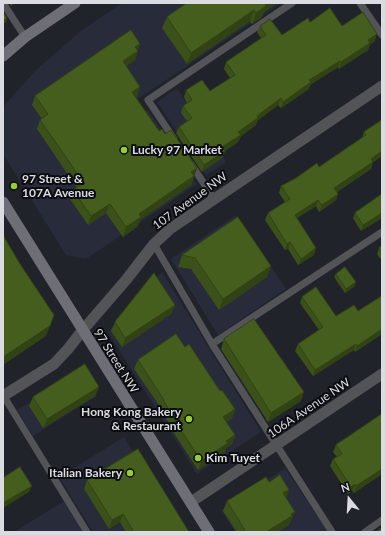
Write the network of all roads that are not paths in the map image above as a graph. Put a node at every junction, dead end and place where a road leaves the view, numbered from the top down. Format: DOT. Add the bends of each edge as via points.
graph roads {
  1 [pos="3,3"];
  2 [pos="75,3"];
  3 [pos="292,3"];
  4 [pos="360,3"];
  5 [pos="382,35"];
  6 [pos="25,37"];
  7 [pos="3,56"];
  8 [pos="382,86"];
  9 [pos="178,145"];
  10 [pos="186,158"];
  11 [pos="214,199"];
  12 [pos="3,202"];
  13 [pos="382,232"];
  14 [pos="154,244"];
  15 [pos="82,331"];
  16 [pos="212,344"];
  17 [pos="382,374"];
  18 [pos="3,395"];
  19 [pos="277,445"];
  20 [pos="191,502"];
  21 [pos="382,520"];
  22 [pos="87,532"];
  23 [pos="209,532"];
  24 [pos="332,532"];
  25 [pos="365,532"];
  1 -- 6 [label="lane"];
  2 -- 6 [label="main road"];
  3 -- 9 [label="lane" via="148,100"];
  4 -- 5 [label="lane"];
  6 -- 7 [label="main road"];
  8 -- 11 [label="street, 107 Avenue NW"];
  10 -- 11 [label="lane"];
  11 -- 14 [label="street, 107 Avenue NW" via="170,229"];
  12 -- 15 [label="main road, 97 Street NW"];
  13 -- 16 [label="lane"];
  14 -- 15 [label="street, 107 Avenue NW"];
  14 -- 16 [label="lane"];
  15 -- 18 [label="street, 107 Avenue NW" via="54,364"];
  15 -- 20 [label="main road, 97 Street NW"];
  16 -- 19 [label="lane"];
  17 -- 19 [label="street, 106A Avenue NW"];
  18 -- 22 [label="lane"];
  19 -- 20 [label="street, 106A Avenue NW"];
  19 -- 24 [label="lane"];
  20 -- 23 [label="main road, 97 Street NW"];
  21 -- 25 [label="lane"];
}
